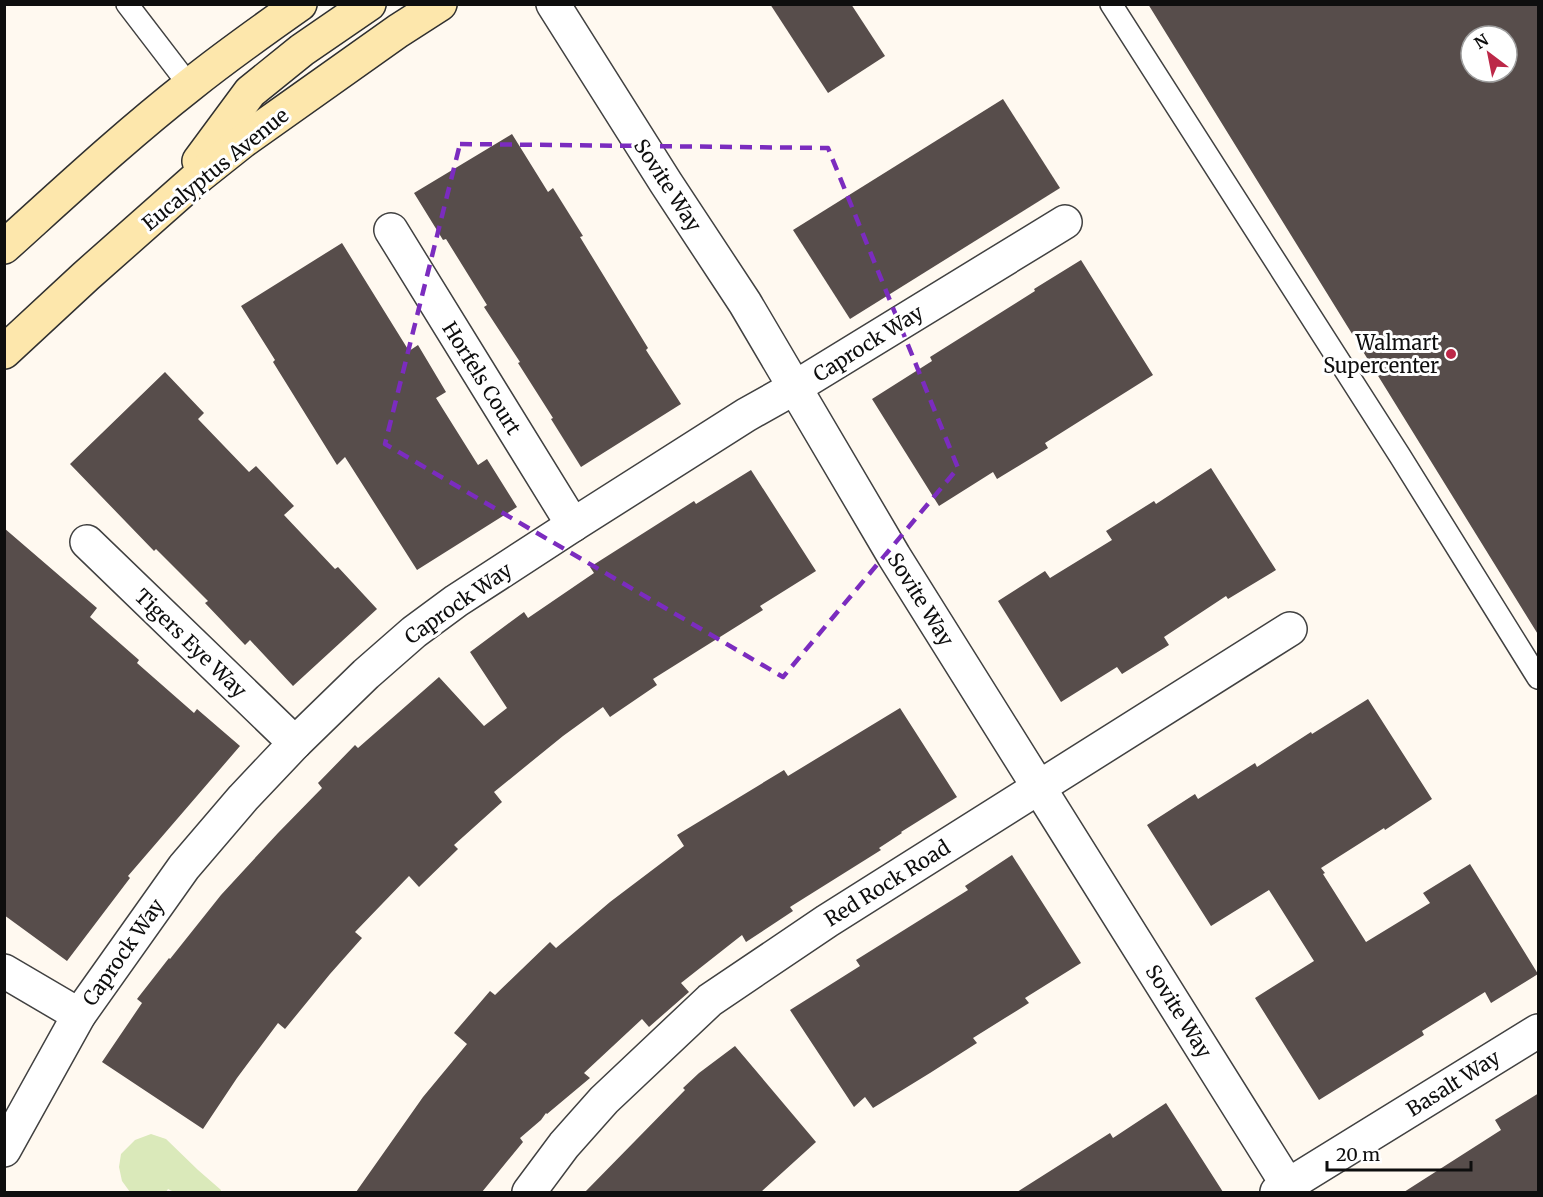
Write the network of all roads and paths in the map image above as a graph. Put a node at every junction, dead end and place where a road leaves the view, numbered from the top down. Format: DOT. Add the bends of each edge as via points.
graph roads {
  1 [pos="127,4"];
  2 [pos="300,4"];
  3 [pos="369,4"];
  4 [pos="440,4"];
  5 [pos="553,4"];
  6 [pos="1111,4"];
  7 [pos="189,85"];
  8 [pos="167,206"];
  9 [pos="1065,222"];
  10 [pos="391,230"];
  11 [pos="4,247"];
  12 [pos="4,352"];
  13 [pos="794,388"];
  14 [pos="573,525"];
  15 [pos="87,542"];
  16 [pos="1290,629"];
  17 [pos="1539,678"];
  18 [pos="295,743"];
  19 [pos="1039,786"];
  20 [pos="4,971"];
  21 [pos="79,1015"];
  22 [pos="1539,1031"];
  23 [pos="4,1150"];
  24 [pos="1285,1190"];
  25 [pos="529,1192"];
  1 -- 7 [label="lane"];
  2 -- 7 [label="main road"];
  3 -- 8 [label="main road" via="250,92"];
  4 -- 8 [label="main road, Eucalyptus Avenue" via="243,141"];
  5 -- 13 [label="street, Sovite Way" via="745,303"];
  6 -- 17 [label="lane"];
  7 -- 11 [label="main road"];
  8 -- 12 [label="main road, Eucalyptus Avenue"];
  9 -- 13 [label="street, Caprock Way"];
  10 -- 14 [label="street, Horfels Court"];
  13 -- 14 [label="street, Caprock Way"];
  13 -- 19 [label="street, Sovite Way"];
  14 -- 18 [label="street, Caprock Way" via="414,632"];
  15 -- 18 [label="street, Tigers Eye Way"];
  16 -- 19 [label="street, Red Rock Road"];
  18 -- 21 [label="street, Caprock Way" via="184,867"];
  19 -- 24 [label="street, Sovite Way"];
  19 -- 25 [label="street, Red Rock Road" via="710,1000 604,1100"];
  20 -- 21 [label="street"];
  21 -- 23 [label="street, Caprock Way"];
  22 -- 24 [label="street, Basalt Way"];
}
